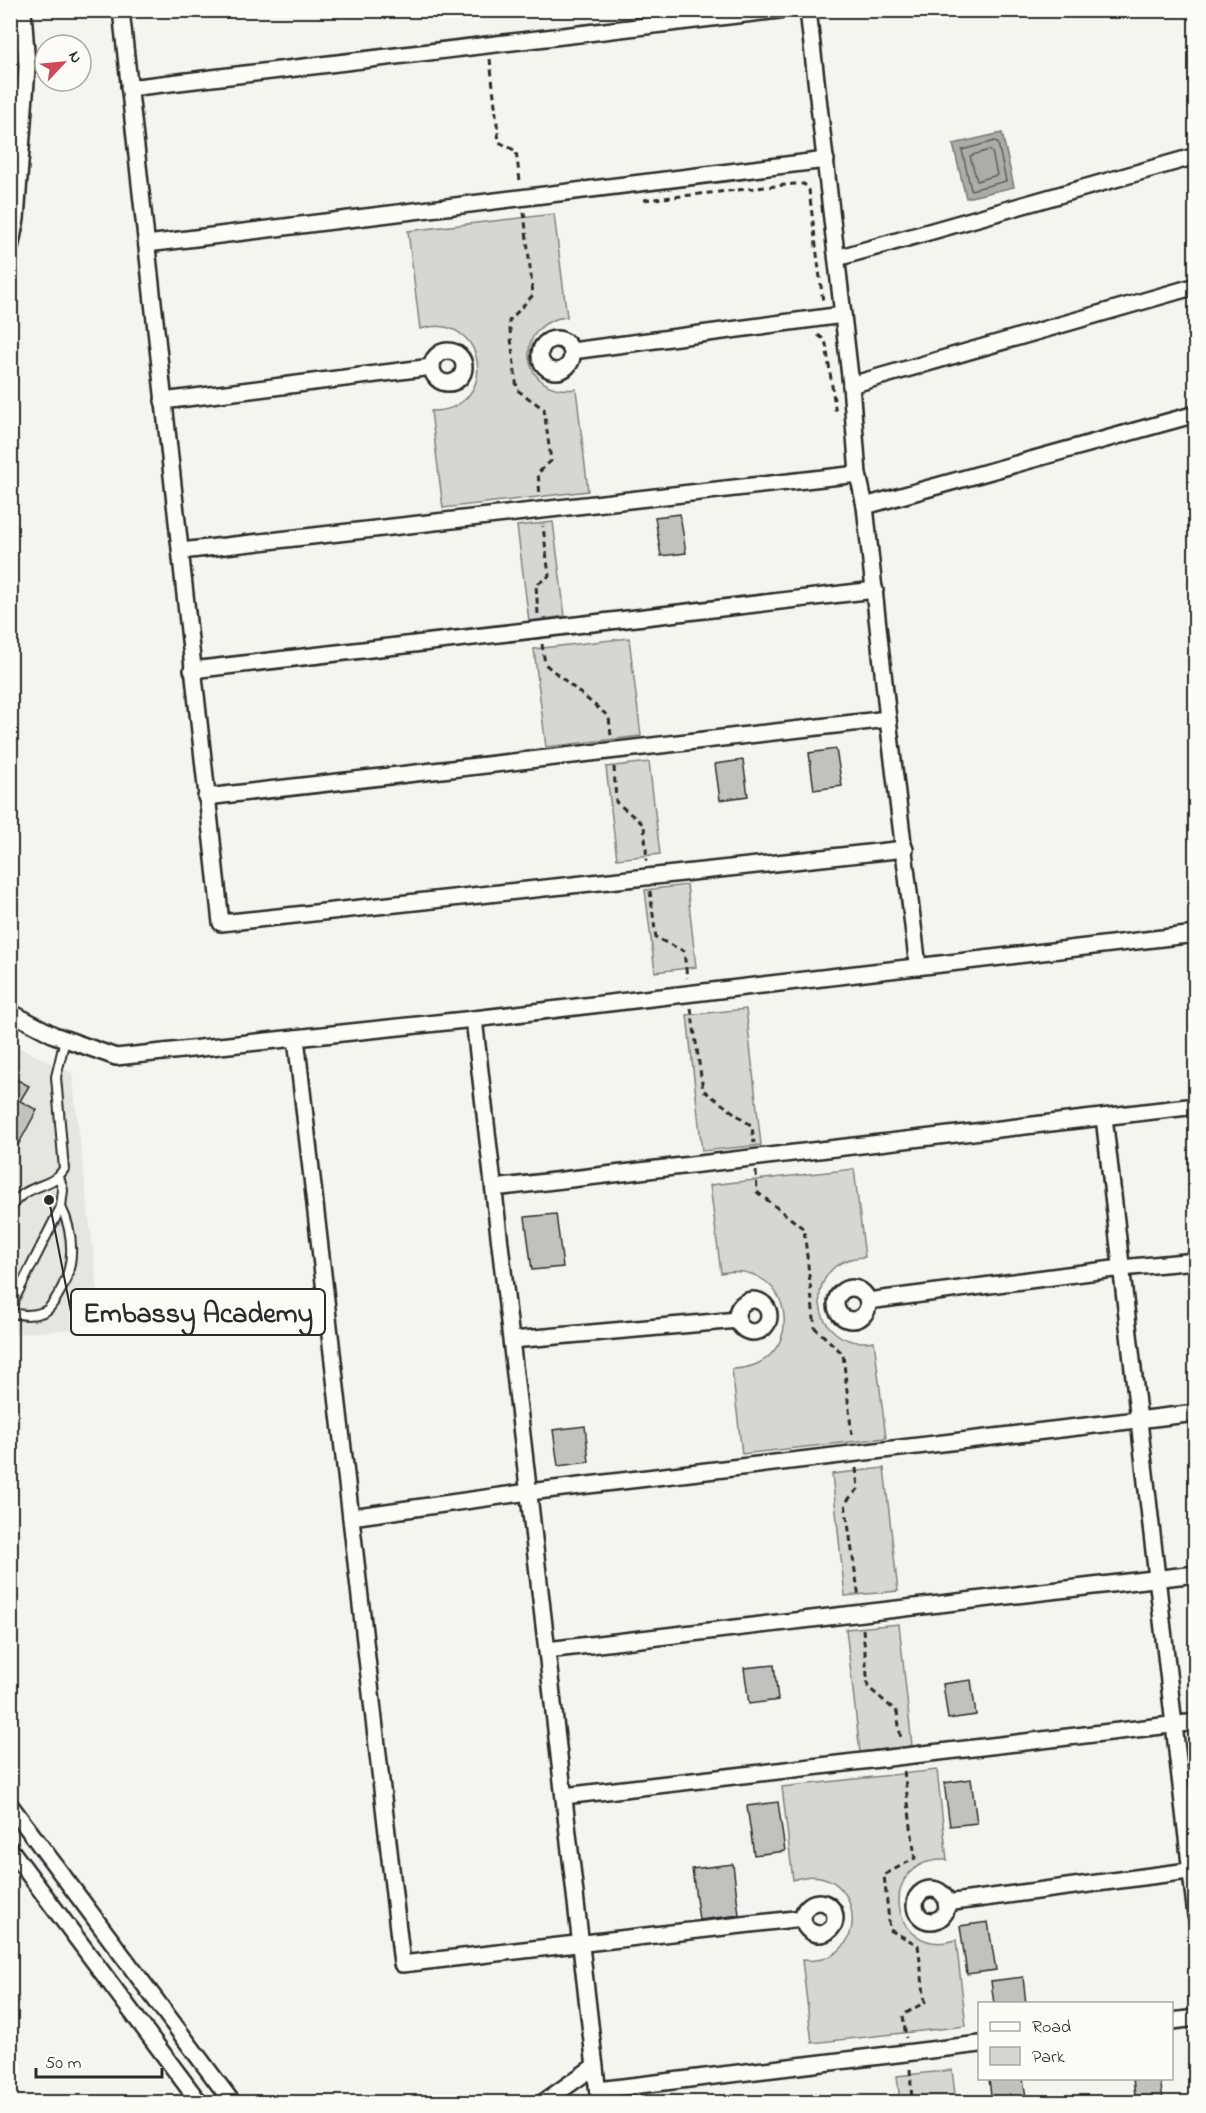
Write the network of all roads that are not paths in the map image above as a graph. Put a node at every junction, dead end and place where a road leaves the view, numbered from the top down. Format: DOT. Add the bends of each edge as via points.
graph roads {
  1 [pos="23,10"];
  2 [pos="121,10"];
  3 [pos="779,10"];
  4 [pos="808,10"];
  5 [pos="129,88"];
  6 [pos="1196,156"];
  7 [pos="826,160"];
  8 [pos="147,244"];
  9 [pos="10,248"];
  10 [pos="837,258"];
  11 [pos="1196,286"];
  12 [pos="843,315"];
  13 [pos="572,351"];
  14 [pos="432,368"];
  15 [pos="851,385"];
  16 [pos="163,401"];
  17 [pos="1196,414"];
  18 [pos="858,474"];
  19 [pos="866,506"];
  20 [pos="181,551"];
  21 [pos="875,590"];
  22 [pos="192,670"];
  23 [pos="888,718"];
  24 [pos="206,796"];
  25 [pos="905,849"];
  26 [pos="1196,934"];
  27 [pos="918,967"];
  28 [pos="10,1012"];
  29 [pos="474,1019"];
  30 [pos="296,1038"];
  31 [pos="65,1039"];
  32 [pos="1196,1106"];
  33 [pos="1104,1117"];
  34 [pos="59,1177"];
  35 [pos="494,1188"];
  36 [pos="61,1207"];
  37 [pos="10,1209"];
  38 [pos="1196,1261"];
  39 [pos="1121,1268"];
  40 [pos="868,1301"];
  41 [pos="10,1308"];
  42 [pos="10,1313"];
  43 [pos="738,1320"];
  44 [pos="512,1340"];
  45 [pos="1196,1413"];
  46 [pos="1139,1420"];
  47 [pos="529,1492"];
  48 [pos="351,1516"];
  49 [pos="1196,1574"];
  50 [pos="1157,1579"];
  51 [pos="547,1650"];
  52 [pos="1196,1722"];
  53 [pos="1174,1725"];
  54 [pos="564,1796"];
  55 [pos="10,1805"];
  56 [pos="10,1849"];
  57 [pos="1193,1870"];
  58 [pos="946,1903"];
  59 [pos="1196,1916"];
  60 [pos="803,1918"];
  61 [pos="581,1944"];
  62 [pos="1196,2018"];
  63 [pos="1173,2021"];
  64 [pos="978,2044"];
  65 [pos="595,2066"];
  66 [pos="599,2096"];
  67 [pos="199,2103"];
  68 [pos="232,2103"];
  69 [pos="544,2103"];
  1 -- 9 [label="street" via="27,67 16,219"];
  2 -- 5 [label="street"];
  3 -- 5 [label="street"];
  4 -- 7 [label="street"];
  5 -- 8 [label="street"];
  6 -- 10 [label="street"];
  7 -- 8 [label="street"];
  7 -- 10 [label="street"];
  8 -- 16 [label="street"];
  10 -- 12 [label="street"];
  11 -- 15 [label="street"];
  12 -- 13 [label="street"];
  12 -- 15 [label="street"];
  14 -- 16 [label="street"];
  15 -- 18 [label="street"];
  16 -- 20 [label="street"];
  17 -- 19 [label="street"];
  18 -- 19 [label="street"];
  18 -- 20 [label="street"];
  19 -- 21 [label="street"];
  20 -- 22 [label="street"];
  21 -- 22 [label="street"];
  21 -- 23 [label="street"];
  22 -- 24 [label="street"];
  23 -- 24 [label="street"];
  23 -- 25 [label="street"];
  24 -- 25 [label="street" via="221,923"];
  25 -- 27 [label="street"];
  26 -- 27 [label="street"];
  27 -- 29 [label="street"];
  28 -- 31 [label="street"];
  29 -- 30 [label="street"];
  29 -- 35 [label="street"];
  30 -- 31 [label="street" via="116,1057"];
  30 -- 48 [label="street"];
  31 -- 34 [label="lane" via="56,1077 64,1169"];
  32 -- 33 [label="street"];
  33 -- 35 [label="street"];
  33 -- 39 [label="street"];
  34 -- 36 [label="lane" via="63,1190"];
  34 -- 37 [label="lane" via="28,1191"];
  35 -- 44 [label="street"];
  36 -- 41 [label="lane"];
  36 -- 42 [label="lane" via="69,1223 71,1241 70,1268 60,1292 49,1309 31,1316"];
  38 -- 39 [label="street"];
  39 -- 40 [label="street"];
  39 -- 46 [label="street"];
  43 -- 44 [label="street"];
  44 -- 47 [label="street"];
  45 -- 46 [label="street"];
  46 -- 47 [label="street"];
  46 -- 50 [label="street"];
  47 -- 48 [label="street"];
  47 -- 51 [label="street"];
  48 -- 61 [label="street" via="402,1964"];
  49 -- 50 [label="street"];
  50 -- 51 [label="street"];
  50 -- 53 [label="street"];
  51 -- 54 [label="street"];
  52 -- 53 [label="street"];
  53 -- 54 [label="street"];
  53 -- 57 [label="street"];
  54 -- 61 [label="street"];
  55 -- 68 [label="street"];
  56 -- 67 [label="street"];
  57 -- 58 [label="street"];
  57 -- 59 [label="street"];
  60 -- 61 [label="street"];
  61 -- 65 [label="street"];
  62 -- 63 [label="street"];
  64 -- 66 [label="street"];
  65 -- 66 [label="street"];
  65 -- 69 [label="street"];
}
